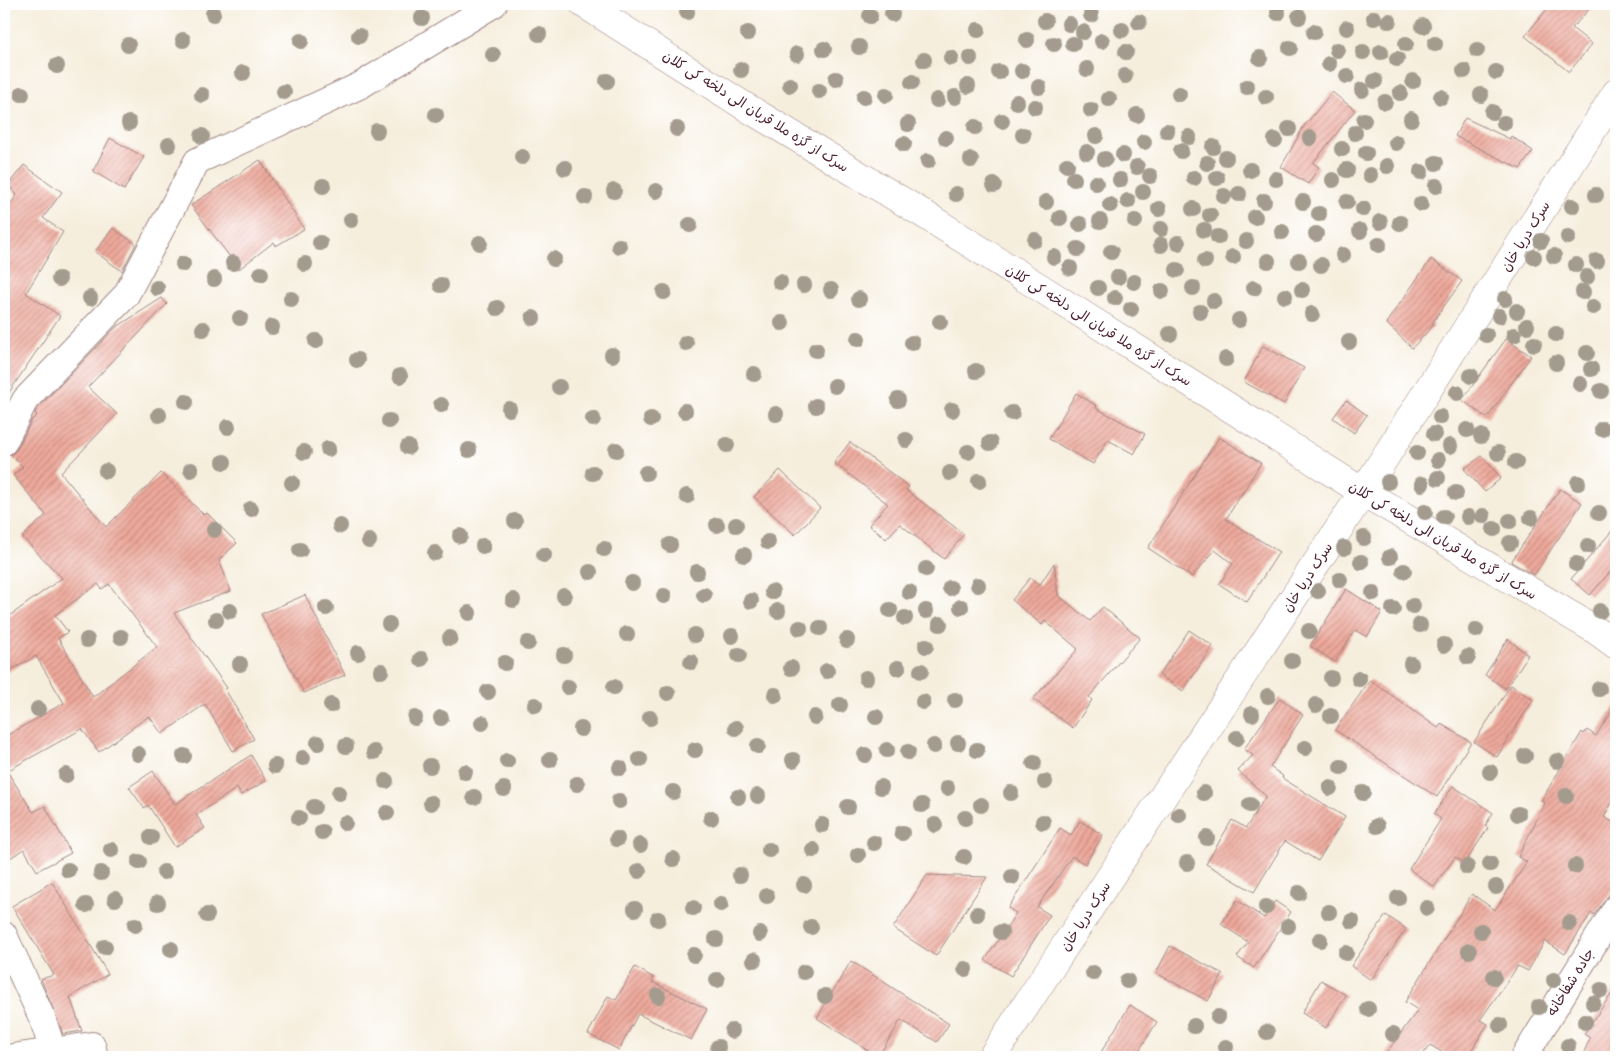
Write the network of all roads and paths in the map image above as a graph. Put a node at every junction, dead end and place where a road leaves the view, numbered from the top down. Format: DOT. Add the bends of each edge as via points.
graph roads {
  1 [pos="494,4"];
  2 [pos="584,4"];
  3 [pos="1616,93"];
  4 [pos="4,442"];
  5 [pos="1363,492"];
  6 [pos="1616,645"];
  7 [pos="1616,908"];
  8 [pos="4,935"];
  9 [pos="53,1051"];
  10 [pos="12,1057"];
  11 [pos="95,1057"];
  12 [pos="992,1057"];
  13 [pos="1524,1057"];
  1 -- 4 [label="street" via="361,85 197,161 126,295 25,400"];
  2 -- 5 [label="street, سرک از گزه ملا قربان الی دلخه کی کلان"];
  3 -- 5 [label="street, سرک دریا خان"];
  5 -- 6 [label="street, سرک از گزه ملا قربان الی دلخه کی کلان"];
  5 -- 12 [label="street, سرک دریا خان"];
  7 -- 13 [label="street, جاده شفاخانه"];
  8 -- 9 [label="street" via="43,1020"];
  9 -- 10 [label="street"];
  9 -- 11 [label="street" via="92,1045"];
}
